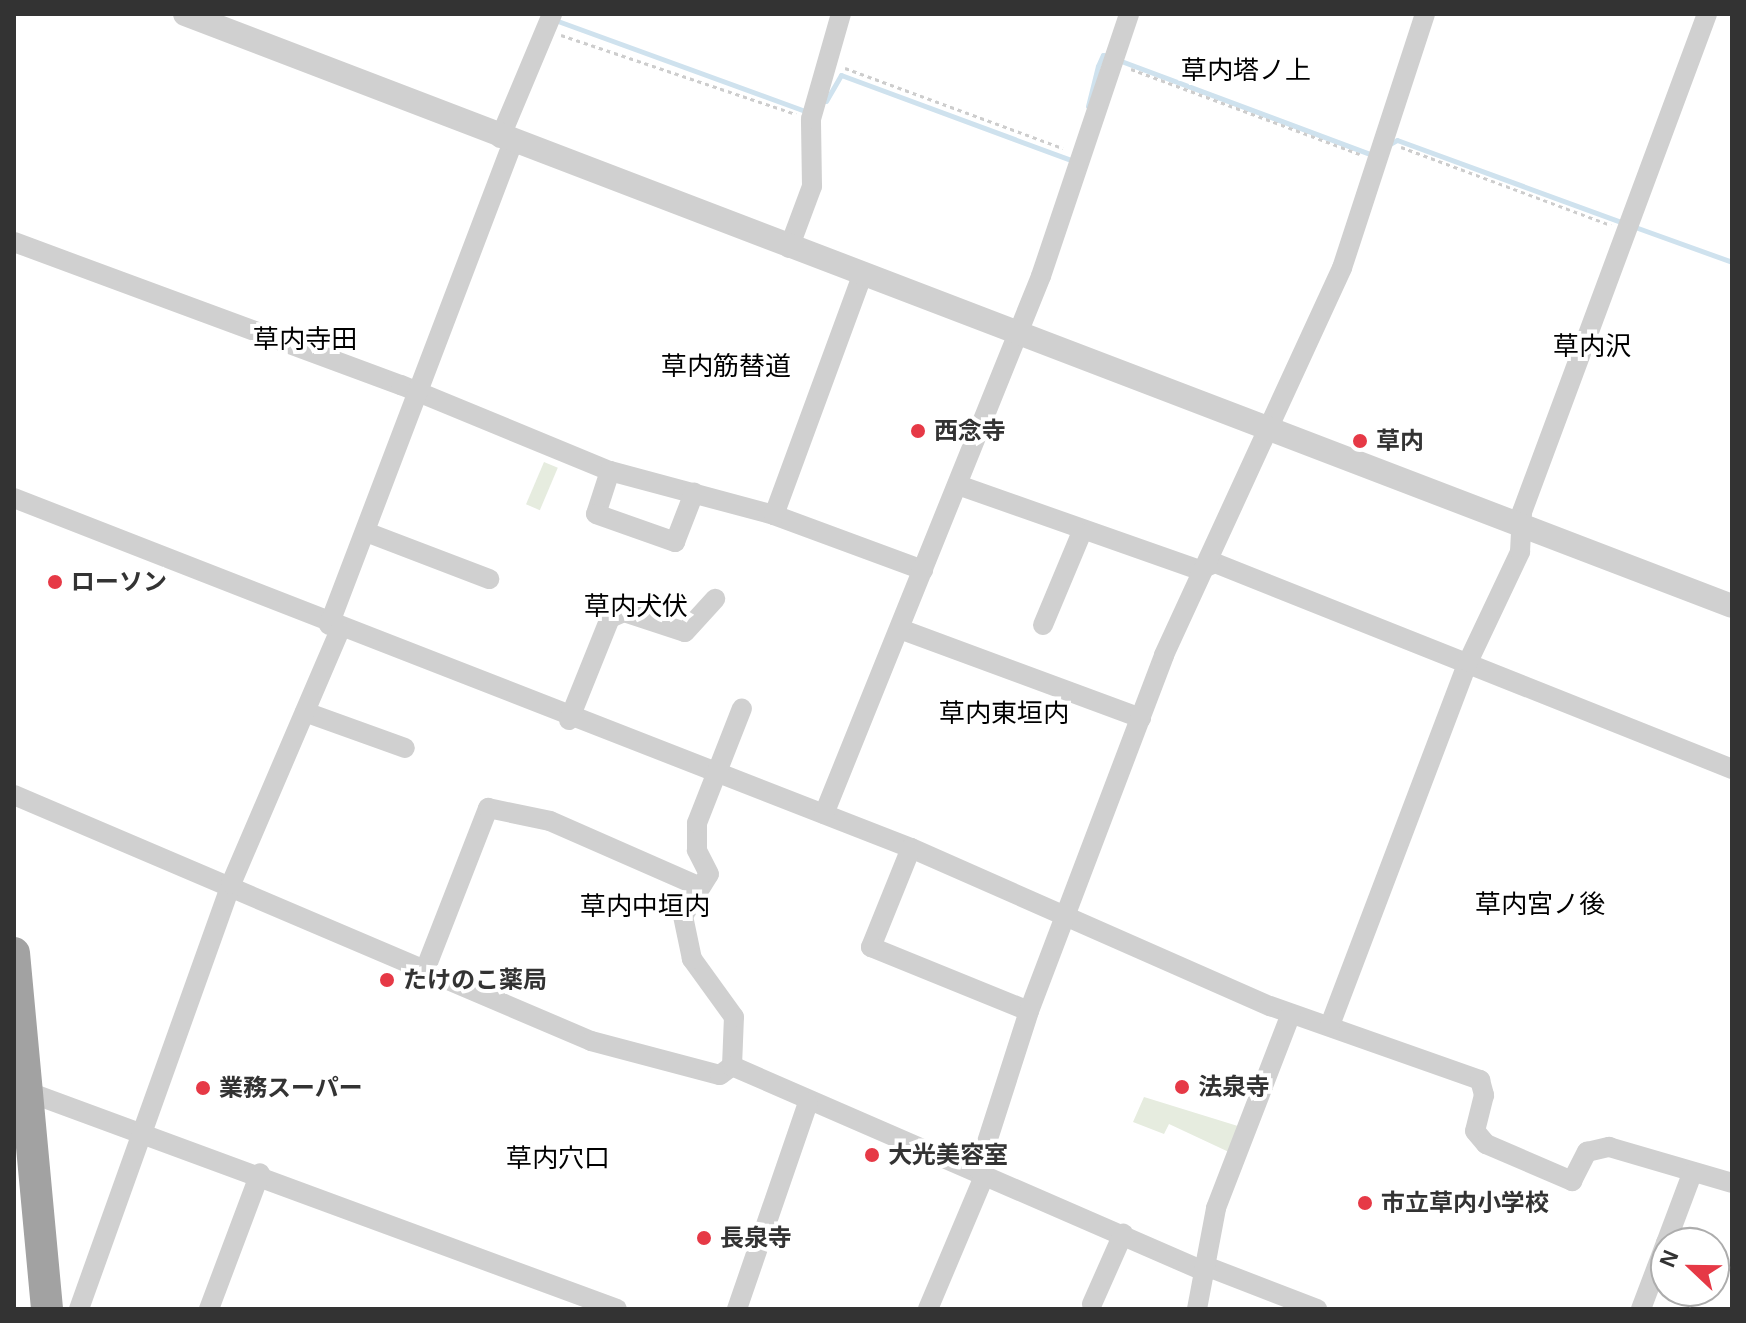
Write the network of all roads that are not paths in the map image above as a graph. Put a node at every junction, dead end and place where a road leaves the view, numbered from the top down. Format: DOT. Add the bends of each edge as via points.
graph roads {
  1 [pos="185,14"];
  2 [pos="841,14"];
  3 [pos="1129,14"];
  4 [pos="1425,14"];
  5 [pos="1707,14"];
  6 [pos="548,22"];
  7 [pos="507,140"];
  8 [pos="14,242"];
  9 [pos="789,248"];
  10 [pos="862,276"];
  11 [pos="1018,334"];
  12 [pos="416,392"];
  13 [pos="1271,431"];
  14 [pos="610,471"];
  15 [pos="958,485"];
  16 [pos="694,493"];
  17 [pos="14,498"];
  18 [pos="774,515"];
  19 [pos="1526,530"];
  20 [pos="366,532"];
  21 [pos="1081,534"];
  22 [pos="1208,565"];
  23 [pos="923,570"];
  24 [pos="489,579"];
  25 [pos="715,599"];
  26 [pos="1732,606"];
  27 [pos="1043,625"];
  28 [pos="334,628"];
  29 [pos="900,629"];
  30 [pos="1468,662"];
  31 [pos="742,708"];
  32 [pos="305,712"];
  33 [pos="1141,718"];
  34 [pos="569,720"];
  35 [pos="405,748"];
  36 [pos="1730,762"];
  37 [pos="715,777"];
  38 [pos="14,795"];
  39 [pos="824,814"];
  40 [pos="911,848"];
  41 [pos="231,884"];
  42 [pos="700,887"];
  43 [pos="1068,914"];
  44 [pos="14,953"];
  45 [pos="425,970"];
  46 [pos="1029,1011"];
  47 [pos="1291,1014"];
  48 [pos="1330,1025"];
  49 [pos="732,1066"];
  50 [pos="20,1089"];
  51 [pos="808,1103"];
  52 [pos="143,1132"];
  53 [pos="260,1173"];
  54 [pos="1692,1174"];
  55 [pos="980,1175"];
  56 [pos="1732,1183"];
  57 [pos="1672,1227"];
  58 [pos="1123,1234"];
  59 [pos="1207,1269"];
  60 [pos="1650,1285"];
  61 [pos="1092,1304"];
  62 [pos="47,1309"];
  63 [pos="79,1309"];
  64 [pos="209,1309"];
  65 [pos="617,1309"];
  66 [pos="737,1309"];
  67 [pos="928,1309"];
  68 [pos="1197,1309"];
  69 [pos="1317,1309"];
  70 [pos="1641,1309"];
  1 -- 7 [label="street"];
  2 -- 9 [label="street" via="811,119 812,186"];
  3 -- 11 [label="street" via="1085,156"];
  4 -- 13 [label="street" via="1342,268"];
  5 -- 19 [label="street" via="1522,512"];
  6 -- 7 [label="street"];
  7 -- 9 [label="street"];
  7 -- 12 [label="street"];
  8 -- 12 [label="street"];
  9 -- 10 [label="street"];
  10 -- 11 [label="street"];
  10 -- 18 [label="street"];
  11 -- 13 [label="street"];
  11 -- 15 [label="street"];
  12 -- 14 [label="street"];
  12 -- 20 [label="street"];
  13 -- 19 [label="street"];
  13 -- 22 [label="street"];
  14 -- 16 [label="street"];
  14 -- 16 [label="street" via="596,514 675,542"];
  15 -- 21 [label="street"];
  15 -- 23 [label="street"];
  16 -- 18 [label="street"];
  17 -- 28 [label="street"];
  18 -- 23 [label="street"];
  19 -- 26 [label="street"];
  19 -- 30 [label="street"];
  20 -- 24 [label="street"];
  20 -- 28 [label="street"];
  21 -- 22 [label="street" via="1199,570"];
  21 -- 27 [label="street"];
  22 -- 30 [label="street"];
  22 -- 33 [label="street"];
  23 -- 29 [label="street"];
  25 -- 34 [label="street" via="685,632 624,612 610,618"];
  28 -- 32 [label="street"];
  28 -- 34 [label="street"];
  29 -- 33 [label="street"];
  29 -- 39 [label="street"];
  30 -- 36 [label="street"];
  30 -- 48 [label="street"];
  31 -- 37 [label="street"];
  32 -- 35 [label="street"];
  32 -- 41 [label="street"];
  33 -- 43 [label="street"];
  34 -- 37 [label="street"];
  37 -- 39 [label="street"];
  37 -- 42 [label="street" via="697,823 697,850 709,874"];
  38 -- 41 [label="street"];
  39 -- 40 [label="street"];
  40 -- 43 [label="street"];
  40 -- 46 [label="street" via="871,947"];
  41 -- 45 [label="street"];
  41 -- 52 [label="street"];
  42 -- 45 [label="street" via="550,821 488,808"];
  42 -- 49 [label="street" via="683,916 692,959 734,1017"];
  43 -- 46 [label="street"];
  43 -- 47 [label="street"];
  44 -- 50 [label="highway"];
  45 -- 49 [label="street" via="604,1045 720,1075"];
  46 -- 55 [label="street"];
  47 -- 48 [label="street"];
  47 -- 59 [label="street" via="1216,1208"];
  48 -- 54 [label="street" via="1480,1080 1484,1095 1475,1131 1486,1144 1572,1181 1587,1152 1609,1147"];
  49 -- 51 [label="street"];
  50 -- 52 [label="street"];
  50 -- 62 [label="highway"];
  51 -- 55 [label="street"];
  51 -- 66 [label="street"];
  52 -- 53 [label="street"];
  52 -- 63 [label="street"];
  53 -- 64 [label="street"];
  53 -- 65 [label="street" via="405,1235"];
  54 -- 56 [label="street"];
  54 -- 57 [label="street"];
  55 -- 58 [label="street"];
  55 -- 67 [label="street"];
  58 -- 59 [label="street"];
  58 -- 61 [label="street"];
  59 -- 68 [label="street"];
  59 -- 69 [label="street"];
  60 -- 70 [label="street"];
}
